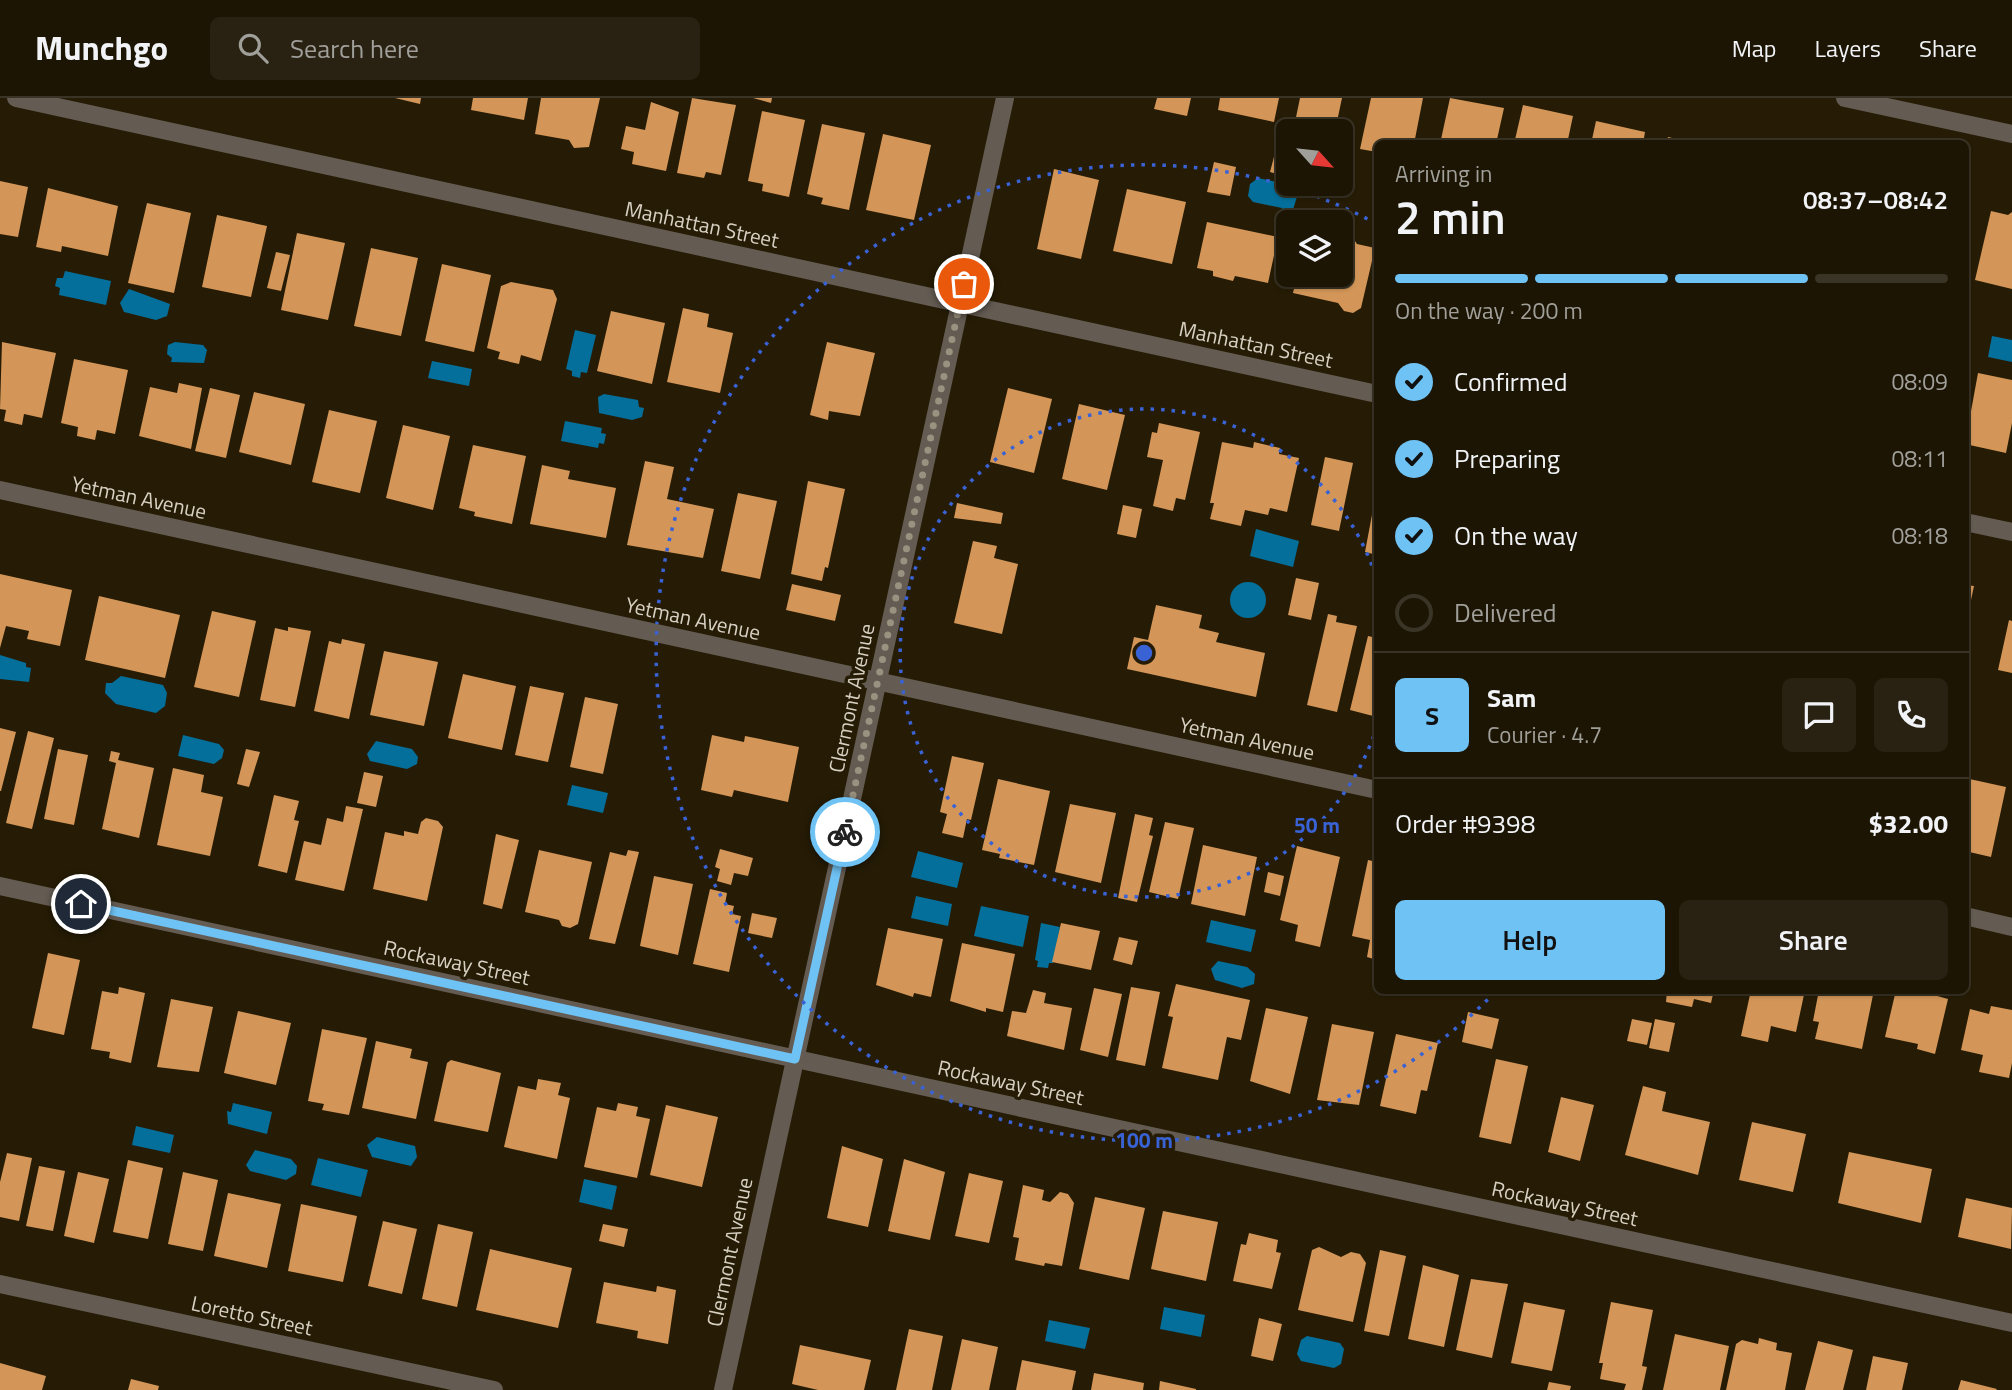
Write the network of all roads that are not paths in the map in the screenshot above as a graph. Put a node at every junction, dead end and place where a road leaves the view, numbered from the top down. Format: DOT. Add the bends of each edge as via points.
graph roads {
  1 [pos="16,98"];
  2 [pos="1005,98"];
  3 [pos="1845,98"];
  4 [pos="2012,134"];
  5 [pos="960,303"];
  6 [pos="1374,393"];
  7 [pos="0,490"];
  8 [pos="1969,523"];
  9 [pos="2012,533"];
  10 [pos="877,681"];
  11 [pos="1374,789"];
  12 [pos="0,886"];
  13 [pos="1969,917"];
  14 [pos="2012,926"];
  15 [pos="795,1059"];
  16 [pos="0,1284"];
  17 [pos="2012,1323"];
  18 [pos="494,1390"];
  19 [pos="723,1390"];
  1 -- 5 [label="street, Manhattan Street"];
  2 -- 5 [label="street, Clermont Avenue"];
  3 -- 4 [label="street"];
  5 -- 6 [label="street, Manhattan Street"];
  5 -- 10 [label="street, Clermont Avenue"];
  7 -- 10 [label="street, Yetman Avenue"];
  8 -- 9 [label="street"];
  10 -- 11 [label="street, Yetman Avenue"];
  10 -- 15 [label="street, Clermont Avenue"];
  12 -- 15 [label="street, Rockaway Street"];
  13 -- 14 [label="street"];
  15 -- 17 [label="street, Rockaway Street"];
  15 -- 19 [label="street, Clermont Avenue"];
  16 -- 18 [label="street, Loretto Street"];
}
